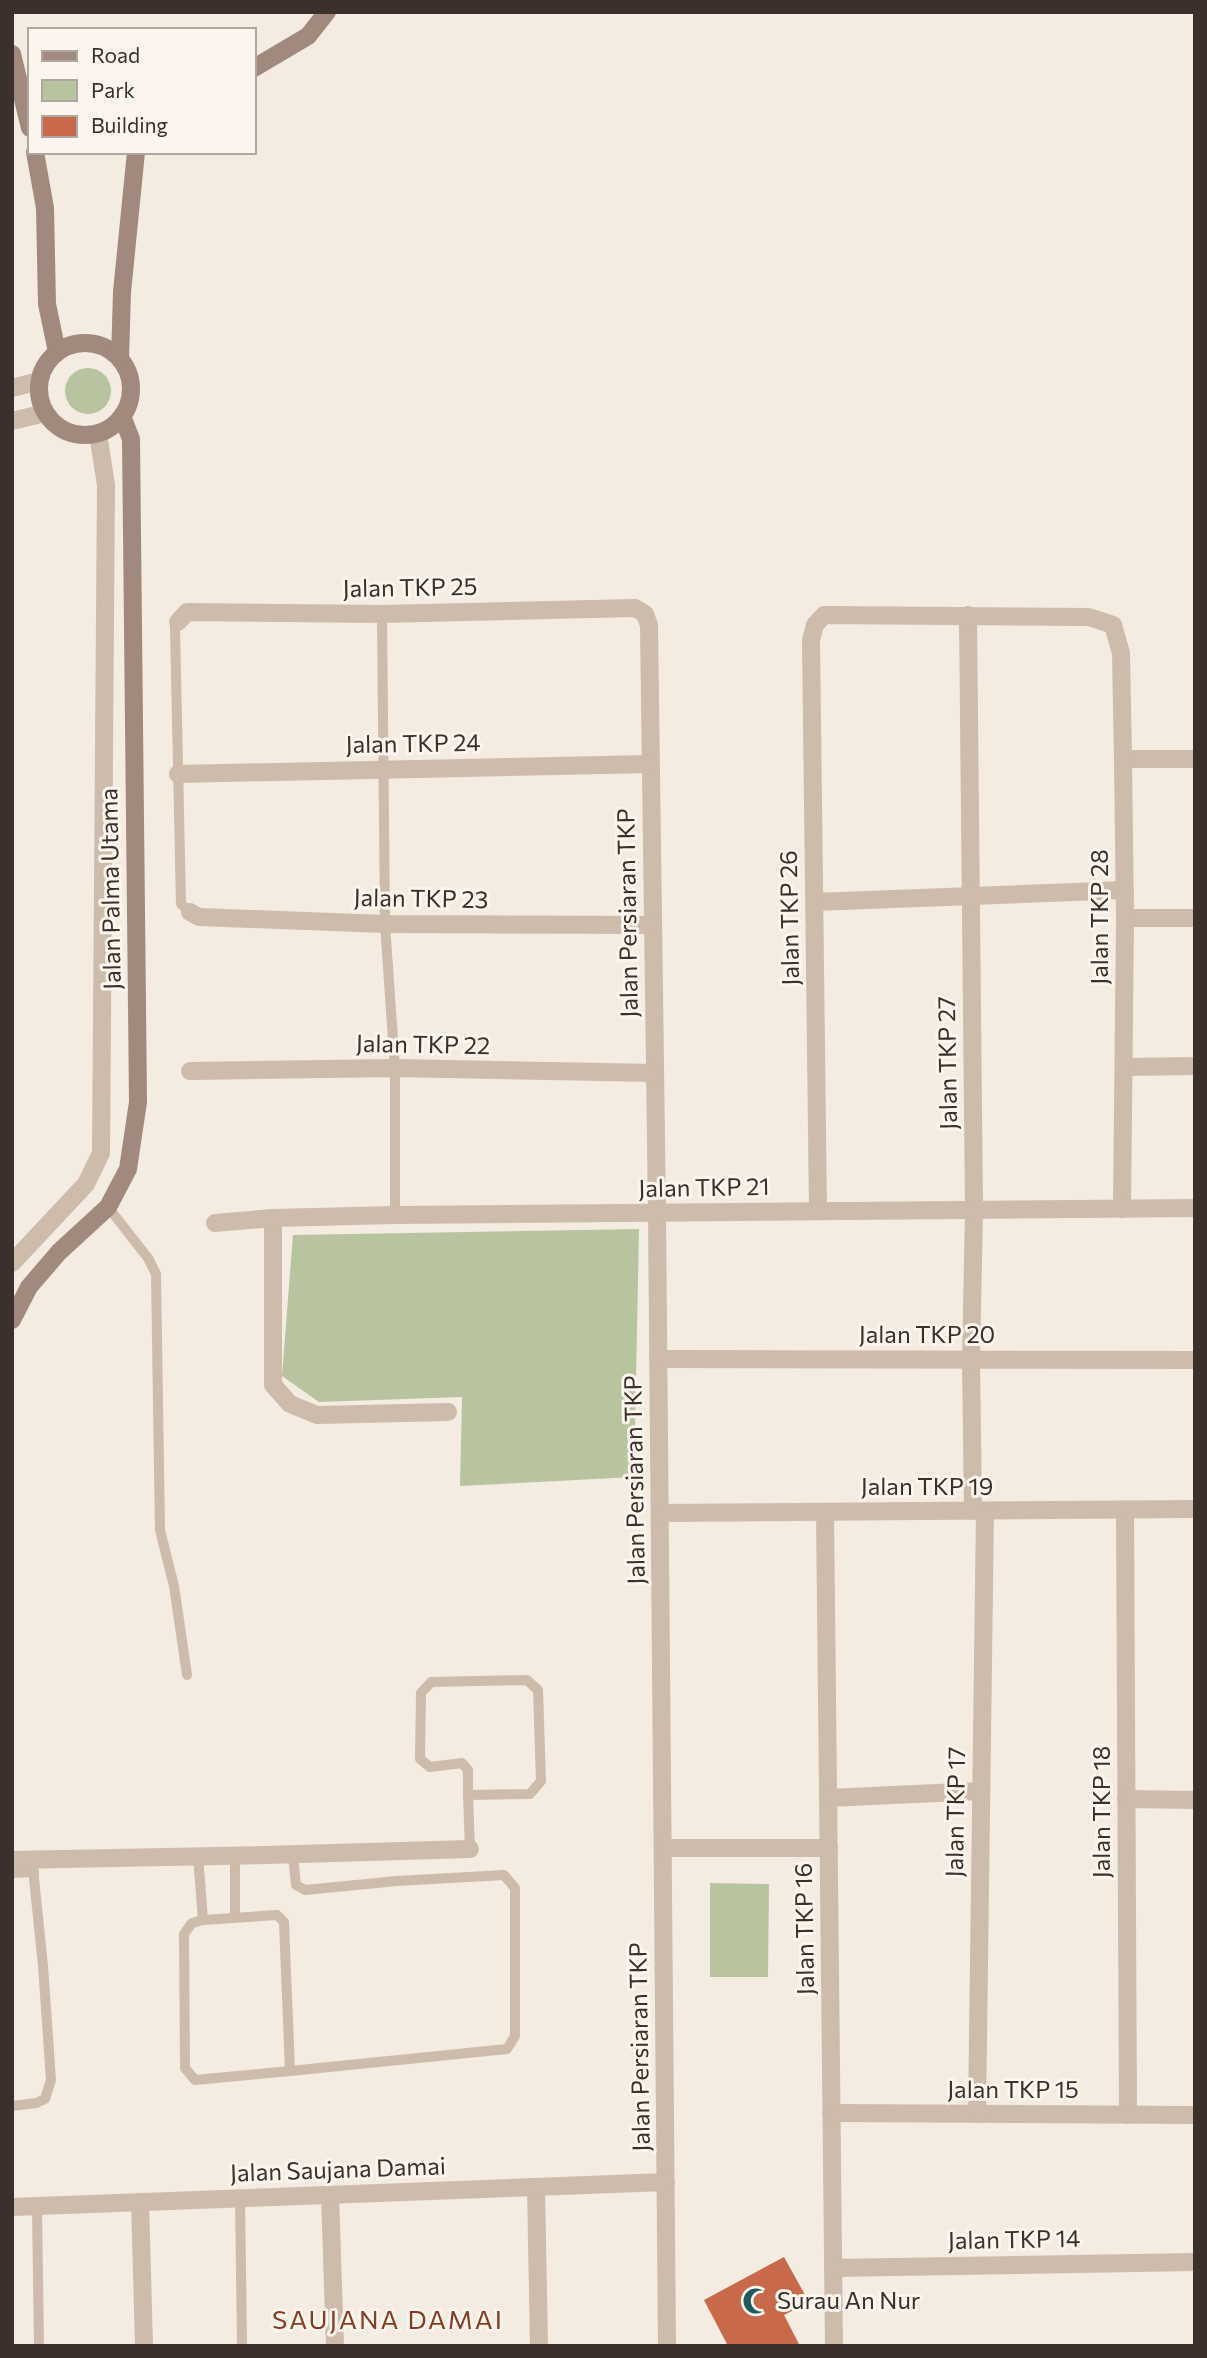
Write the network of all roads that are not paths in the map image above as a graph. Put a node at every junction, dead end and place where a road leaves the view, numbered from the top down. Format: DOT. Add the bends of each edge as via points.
graph roads {
  1 [pos="327,12"];
  2 [pos="12,54"];
  3 [pos="256,67"];
  4 [pos="28,120"];
  5 [pos="35,154"];
  6 [pos="136,154"];
  7 [pos="57,352"];
  8 [pos="120,359"];
  9 [pos="39,381"];
  10 [pos="12,388"];
  11 [pos="45,414"];
  12 [pos="122,416"];
  13 [pos="12,421"];
  14 [pos="98,434"];
  15 [pos="382,614"];
  16 [pos="645,614"];
  17 [pos="968,615"];
  18 [pos="178,622"];
  19 [pos="1123,759"];
  20 [pos="1195,759"];
  21 [pos="650,764"];
  22 [pos="384,769"];
  23 [pos="178,774"];
  24 [pos="1125,890"];
  25 [pos="971,895"];
  26 [pos="814,902"];
  27 [pos="190,912"];
  28 [pos="1125,918"];
  29 [pos="1195,918"];
  30 [pos="385,924"];
  31 [pos="652,925"];
  32 [pos="1195,1066"];
  33 [pos="1124,1067"];
  34 [pos="395,1068"];
  35 [pos="190,1071"];
  36 [pos="655,1073"];
  37 [pos="108,1206"];
  38 [pos="1195,1208"];
  39 [pos="1122,1209"];
  40 [pos="974,1210"];
  41 [pos="818,1211"];
  42 [pos="657,1213"];
  43 [pos="395,1215"];
  44 [pos="273,1218"];
  45 [pos="215,1223"];
  46 [pos="12,1263"];
  47 [pos="12,1320"];
  48 [pos="659,1359"];
  49 [pos="971,1360"];
  50 [pos="1195,1360"];
  51 [pos="448,1412"];
  52 [pos="1195,1509"];
  53 [pos="1125,1510"];
  54 [pos="979,1511"];
  55 [pos="825,1512"];
  56 [pos="660,1513"];
  57 [pos="187,1675"];
  58 [pos="981,1791"];
  59 [pos="468,1795"];
  60 [pos="828,1798"];
  61 [pos="1126,1799"];
  62 [pos="1195,1800"];
  63 [pos="663,1848"];
  64 [pos="470,1849"];
  65 [pos="829,1849"];
  66 [pos="293,1855"];
  67 [pos="198,1856"];
  68 [pos="235,1856"];
  69 [pos="12,1860"];
  70 [pos="33,1866"];
  71 [pos="12,1873"];
  72 [pos="235,1917"];
  73 [pos="204,1920"];
  74 [pos="290,2071"];
  75 [pos="12,2106"];
  76 [pos="831,2113"];
  77 [pos="977,2114"];
  78 [pos="1128,2115"];
  79 [pos="1195,2115"];
  80 [pos="666,2182"];
  81 [pos="536,2187"];
  82 [pos="330,2195"];
  83 [pos="240,2198"];
  84 [pos="140,2202"];
  85 [pos="37,2206"];
  86 [pos="12,2207"];
  87 [pos="1195,2262"];
  88 [pos="833,2268"];
  89 [pos="39,2346"];
  90 [pos="144,2346"];
  91 [pos="242,2346"];
  92 [pos="335,2346"];
  93 [pos="539,2346"];
  94 [pos="667,2346"];
  95 [pos="834,2346"];
  1 -- 3 [label="street" via="308,36"];
  2 -- 4 [label="street"];
  5 -- 7 [label="street" via="45,208 47,304"];
  6 -- 8 [label="street"];
  7 -- 8 [label="street" via="83,343 96,344"];
  7 -- 9 [label="street"];
  8 -- 12 [label="street" via="131,387"];
  9 -- 10 [label="street"];
  9 -- 11 [label="street"];
  11 -- 13 [label="street"];
  11 -- 14 [label="street" via="68,433"];
  12 -- 14 [label="street"];
  12 -- 37 [label="street, Jalan Palma Utama" via="131,439 138,1102 128,1169"];
  14 -- 46 [label="street" via="106,485 101,1153 86,1184"];
  15 -- 16 [label="street, Jalan TKP 25" via="635,608"];
  15 -- 18 [label="street, Jalan TKP 25" via="187,612"];
  15 -- 22 [label="lane"];
  16 -- 21 [label="street, Jalan Persiaran TKP" via="649,625"];
  17 -- 19 [label="street, Jalan TKP 28" via="1090,617 1113,625 1121,653"];
  17 -- 25 [label="street, Jalan TKP 27"];
  17 -- 26 [label="street, Jalan TKP 26" via="824,615 815,625 811,640"];
  18 -- 23 [label="lane"];
  19 -- 20 [label="street"];
  19 -- 24 [label="street, Jalan TKP 28"];
  21 -- 22 [label="street, Jalan TKP 24"];
  21 -- 31 [label="street, Jalan Persiaran TKP"];
  22 -- 23 [label="street, Jalan TKP 24"];
  22 -- 30 [label="lane"];
  23 -- 27 [label="lane" via="181,904"];
  24 -- 25 [label="street"];
  24 -- 28 [label="street, Jalan TKP 28"];
  25 -- 26 [label="street"];
  25 -- 40 [label="street, Jalan TKP 27"];
  26 -- 41 [label="street, Jalan TKP 26"];
  27 -- 30 [label="street, Jalan TKP 23" via="199,917"];
  28 -- 29 [label="street"];
  28 -- 33 [label="street, Jalan TKP 28"];
  30 -- 31 [label="street, Jalan TKP 23"];
  30 -- 34 [label="lane"];
  31 -- 36 [label="street, Jalan Persiaran TKP"];
  32 -- 33 [label="street"];
  33 -- 39 [label="street, Jalan TKP 28"];
  34 -- 35 [label="street, Jalan TKP 22"];
  34 -- 36 [label="street, Jalan TKP 22"];
  34 -- 43 [label="lane"];
  36 -- 42 [label="street, Jalan Persiaran TKP"];
  37 -- 47 [label="street, Jalan Palma Utama" via="29,1287"];
  37 -- 57 [label="lane" via="156,1274 160,1530 174,1586"];
  38 -- 39 [label="street, Jalan TKP 21"];
  39 -- 40 [label="street, Jalan TKP 21"];
  40 -- 41 [label="street, Jalan TKP 21"];
  40 -- 49 [label="street, Jalan TKP 27"];
  41 -- 42 [label="street, Jalan TKP 21"];
  42 -- 43 [label="street, Jalan TKP 21"];
  42 -- 48 [label="street, Jalan Persiaran TKP"];
  43 -- 44 [label="street, Jalan TKP 21"];
  44 -- 45 [label="street, Jalan TKP 21"];
  44 -- 51 [label="street" via="273,1385 290,1404 317,1415"];
  48 -- 49 [label="street, Jalan TKP 20"];
  48 -- 56 [label="street, Jalan Persiaran TKP"];
  49 -- 50 [label="street, Jalan TKP 20"];
  49 -- 54 [label="street, Jalan TKP 27"];
  52 -- 53 [label="street, Jalan TKP 19"];
  53 -- 54 [label="street, Jalan TKP 19"];
  53 -- 61 [label="street, Jalan TKP 18"];
  54 -- 55 [label="street, Jalan TKP 19"];
  54 -- 58 [label="street, Jalan TKP 17"];
  55 -- 56 [label="street, Jalan TKP 19"];
  55 -- 60 [label="street, Jalan TKP 16"];
  56 -- 63 [label="street, Jalan Persiaran TKP"];
  58 -- 60 [label="street"];
  58 -- 77 [label="street, Jalan TKP 17"];
  59 -- 59 [label="lane" via="468,1770 462,1763 430,1767 420,1759 421,1693 431,1682 527,1680 538,1690 541,1781 530,1794"];
  59 -- 64 [label="lane"];
  60 -- 65 [label="street, Jalan TKP 16"];
  61 -- 62 [label="street"];
  61 -- 78 [label="street, Jalan TKP 18"];
  63 -- 65 [label="street"];
  63 -- 80 [label="street, Jalan Persiaran TKP"];
  64 -- 66 [label="street"];
  65 -- 76 [label="street, Jalan TKP 16"];
  66 -- 68 [label="street"];
  66 -- 74 [label="lane" via="296,1885 305,1890 504,1875 515,1888 515,2036 507,2049"];
  67 -- 68 [label="street"];
  67 -- 70 [label="street"];
  67 -- 73 [label="lane"];
  68 -- 72 [label="lane"];
  69 -- 70 [label="street"];
  70 -- 71 [label="lane"];
  70 -- 75 [label="lane" via="51,2080 45,2099"];
  72 -- 73 [label="lane"];
  72 -- 74 [label="lane" via="277,1916 284,1922"];
  73 -- 74 [label="lane" via="192,1923 184,1934 185,2068 195,2080"];
  76 -- 77 [label="street, Jalan TKP 15"];
  76 -- 88 [label="street, Jalan TKP 16"];
  77 -- 78 [label="street, Jalan TKP 15"];
  78 -- 79 [label="street, Jalan TKP 15"];
  80 -- 81 [label="street, Jalan Saujana Damai"];
  80 -- 94 [label="street, Jalan Persiaran TKP"];
  81 -- 82 [label="street, Jalan Saujana Damai"];
  81 -- 93 [label="street"];
  82 -- 83 [label="street, Jalan Saujana Damai"];
  82 -- 92 [label="street"];
  83 -- 84 [label="street, Jalan Saujana Damai"];
  83 -- 91 [label="lane"];
  84 -- 85 [label="street, Jalan Saujana Damai"];
  84 -- 90 [label="street"];
  85 -- 86 [label="street, Jalan Saujana Damai"];
  85 -- 89 [label="lane"];
  87 -- 88 [label="street, Jalan TKP 14"];
  88 -- 95 [label="street, Jalan TKP 16"];
}
